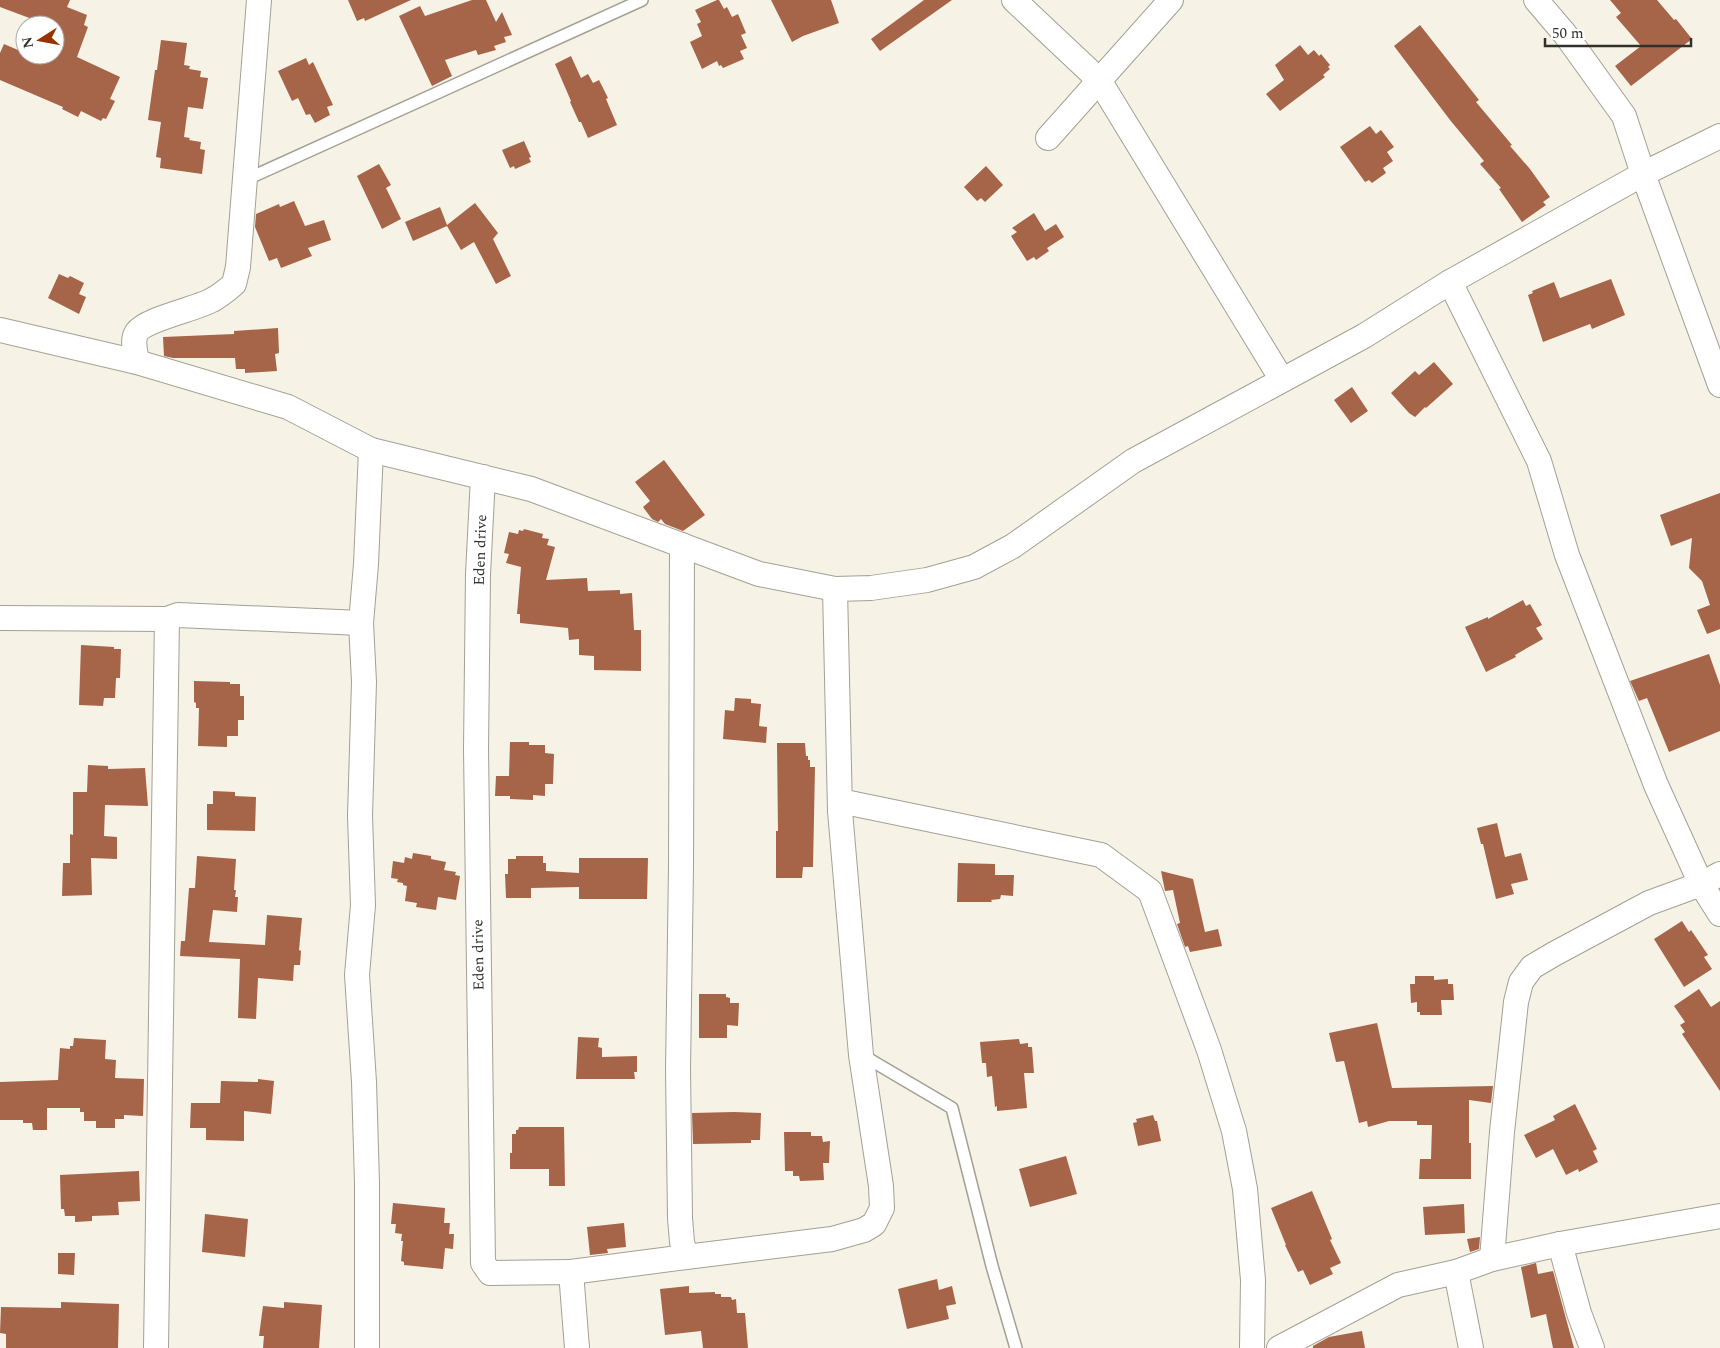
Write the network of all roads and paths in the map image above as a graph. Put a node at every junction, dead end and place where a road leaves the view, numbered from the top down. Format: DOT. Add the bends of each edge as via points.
graph roads {
  1 [pos="259,0"];
  2 [pos="642,0"];
  3 [pos="1014,0"];
  4 [pos="1536,0"];
  5 [pos="1167,1"];
  6 [pos="1099,80"];
  7 [pos="1720,136"];
  8 [pos="1048,138"];
  9 [pos="1643,174"];
  10 [pos="245,180"];
  11 [pos="1450,282"];
  12 [pos="0,330"];
  13 [pos="137,362"];
  14 [pos="1282,380"];
  15 [pos="1720,385"];
  16 [pos="371,450"];
  17 [pos="483,477"];
  18 [pos="682,546"];
  19 [pos="835,589"];
  20 [pos="0,618"];
  21 [pos="168,619"];
  22 [pos="361,623"];
  23 [pos="840,801"];
  24 [pos="1710,879"];
  25 [pos="1720,914"];
  26 [pos="861,1055"];
  27 [pos="1720,1216"];
  28 [pos="1560,1244"];
  29 [pos="686,1257"];
  30 [pos="1492,1259"];
  31 [pos="572,1272"];
  32 [pos="1456,1272"];
  33 [pos="1304,1342"];
  34 [pos="156,1348"];
  35 [pos="367,1348"];
  36 [pos="577,1348"];
  37 [pos="1016,1348"];
  38 [pos="1252,1348"];
  39 [pos="1279,1348"];
  40 [pos="1471,1348"];
  41 [pos="1592,1348"];
  1 -- 10 [label="street"];
  2 -- 10 [label="lane"];
  3 -- 6 [label="street"];
  4 -- 9 [label="street" via="1624,116"];
  5 -- 6 [label="street"];
  6 -- 8 [label="street"];
  6 -- 14 [label="street"];
  7 -- 9 [label="street"];
  9 -- 11 [label="street"];
  9 -- 15 [label="street"];
  10 -- 13 [label="street" via="234,284 213,300 148,323 138,331 134,341"];
  11 -- 14 [label="street" via="1364,336"];
  11 -- 24 [label="street" via="1539,461 1567,555 1656,785"];
  12 -- 13 [label="street"];
  13 -- 16 [label="street" via="288,407"];
  14 -- 19 [label="street" via="1133,461 1013,546 974,567 927,580 871,588"];
  16 -- 17 [label="street"];
  16 -- 22 [label="street"];
  17 -- 18 [label="street" via="531,489"];
  17 -- 31 [label="street, Eden drive" via="478,574 476,749 483,1263 490,1273"];
  18 -- 19 [label="street" via="759,574"];
  18 -- 29 [label="street" via="678,1070 680,1218"];
  19 -- 23 [label="street"];
  20 -- 21 [label="street"];
  21 -- 22 [label="street" via="178,615"];
  21 -- 34 [label="street"];
  22 -- 35 [label="street" via="364,682 360,816 363,905 357,975 365,1091"];
  23 -- 26 [label="street"];
  23 -- 38 [label="street" via="1101,855 1150,891 1209,1050 1234,1131 1245,1188 1252,1271"];
  24 -- 25 [label="street"];
  24 -- 30 [label="street" via="1649,903 1554,954 1532,967 1521,982 1502,1132"];
  26 -- 29 [label="street" via="881,1186 882,1208 874,1224 832,1239"];
  26 -- 37 [label="lane" via="952,1108"];
  27 -- 28 [label="street"];
  28 -- 30 [label="street"];
  28 -- 41 [label="street"];
  29 -- 31 [label="street"];
  30 -- 32 [label="street"];
  31 -- 36 [label="street"];
  32 -- 33 [label="street" via="1398,1285"];
  32 -- 40 [label="street"];
  33 -- 39 [label="street"];
}
